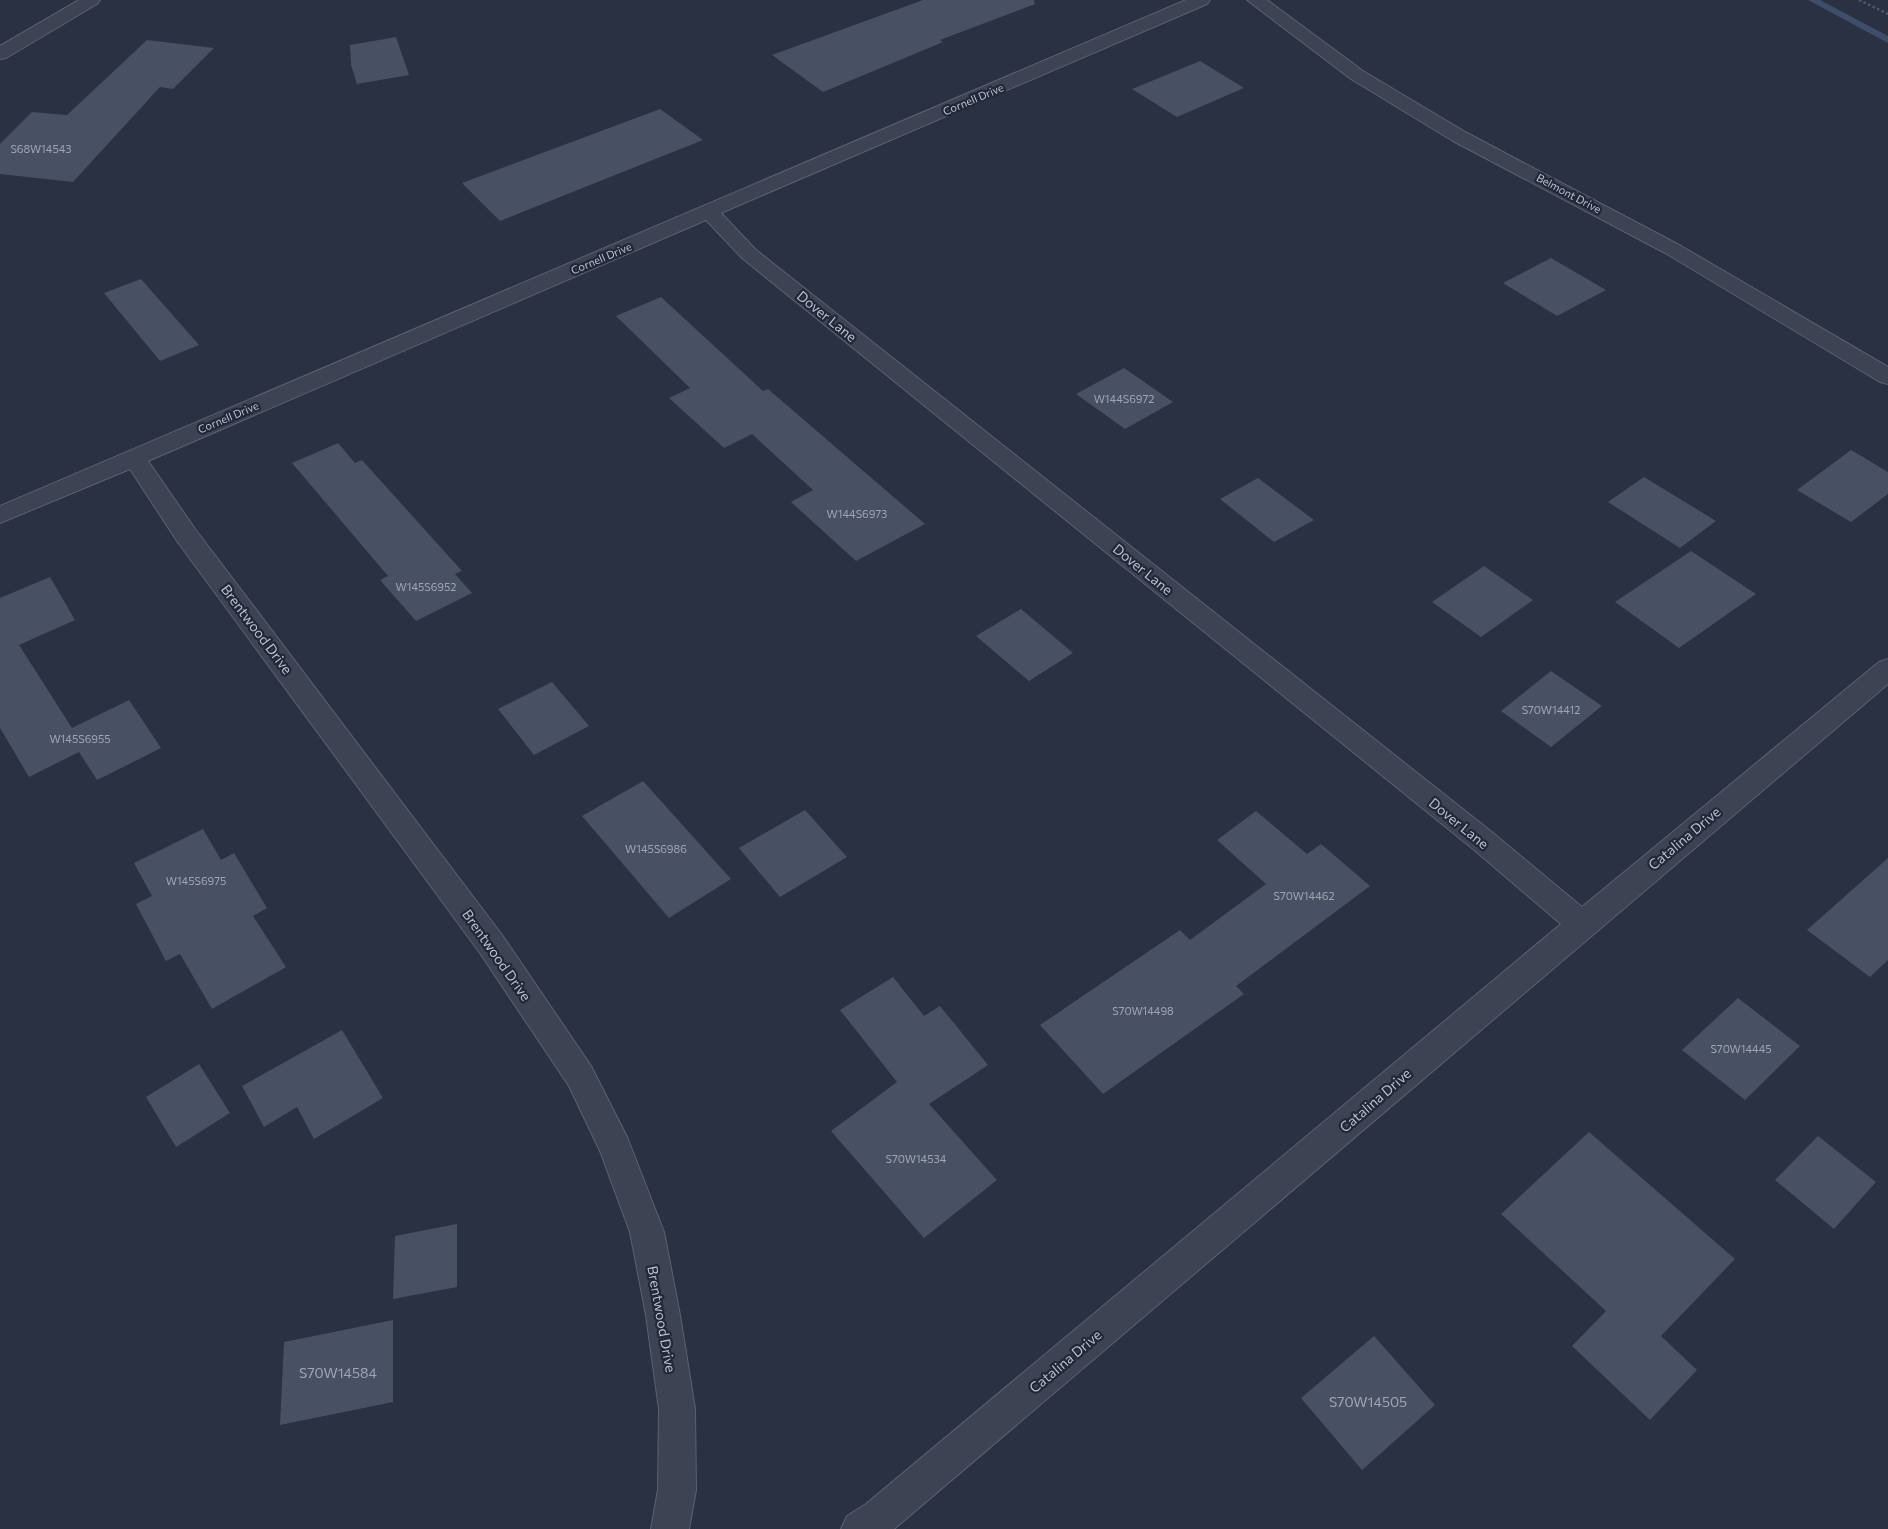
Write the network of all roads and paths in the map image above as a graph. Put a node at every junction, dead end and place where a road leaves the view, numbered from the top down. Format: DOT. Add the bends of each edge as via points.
graph roads {
  1 [pos="92,0"];
  2 [pos="1201,0"];
  3 [pos="1256,0"];
  4 [pos="1859,0"];
  5 [pos="1888,14"];
  6 [pos="0,54"];
  7 [pos="709,212"];
  8 [pos="1888,377"];
  9 [pos="134,457"];
  10 [pos="0,515"];
  11 [pos="1888,669"];
  12 [pos="1581,923"];
  13 [pos="670,1529"];
  14 [pos="860,1529"];
  1 -- 6 [label="street"];
  2 -- 7 [label="street, Cornell Drive"];
  3 -- 8 [label="street, Belmont Drive" via="1357,75 1452,132 1674,250"];
  4 -- 5 [label="path"];
  7 -- 9 [label="street, Cornell Drive"];
  7 -- 12 [label="street, Dover Lane" via="756,260"];
  9 -- 10 [label="street, Cornell Drive"];
  9 -- 13 [label="street, Brentwood Drive" via="186,535 491,944 584,1084 615,1148 647,1232 664,1315 677,1408 677,1490"];
  11 -- 12 [label="street, Catalina Drive"];
  12 -- 14 [label="street, Catalina Drive" via="1323,1144"];
}
